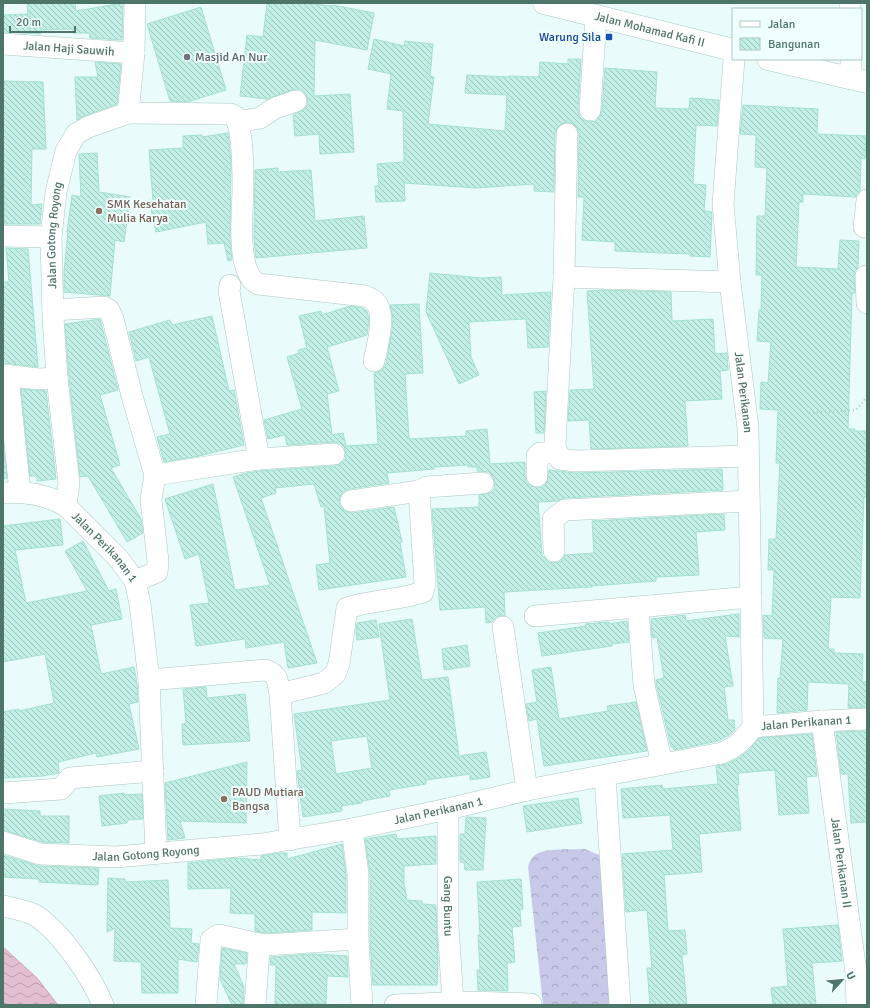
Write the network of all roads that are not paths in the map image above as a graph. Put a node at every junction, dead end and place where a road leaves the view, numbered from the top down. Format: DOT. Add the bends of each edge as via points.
graph roads {
  1 [pos="135,3"];
  2 [pos="544,3"];
  3 [pos="595,33"];
  4 [pos="3,44"];
  5 [pos="732,50"];
  6 [pos="134,53"];
  7 [pos="734,60"];
  8 [pos="774,60"];
  9 [pos="856,73"];
  10 [pos="296,101"];
  11 [pos="590,110"];
  12 [pos="128,113"];
  13 [pos="238,122"];
  14 [pos="567,134"];
  15 [pos="867,200"];
  16 [pos="864,227"];
  17 [pos="3,236"];
  18 [pos="51,237"];
  19 [pos="866,276"];
  20 [pos="564,277"];
  21 [pos="730,282"];
  22 [pos="230,285"];
  23 [pos="867,303"];
  24 [pos="53,310"];
  25 [pos="374,361"];
  26 [pos="6,375"];
  27 [pos="57,378"];
  28 [pos="556,453"];
  29 [pos="334,454"];
  30 [pos="748,456"];
  31 [pos="259,459"];
  32 [pos="156,475"];
  33 [pos="537,476"];
  34 [pos="483,483"];
  35 [pos="419,491"];
  36 [pos="12,492"];
  37 [pos="351,501"];
  38 [pos="749,501"];
  39 [pos="66,506"];
  40 [pos="554,551"];
  41 [pos="136,581"];
  42 [pos="751,597"];
  43 [pos="638,607"];
  44 [pos="534,616"];
  45 [pos="503,627"];
  46 [pos="149,680"];
  47 [pos="280,694"];
  48 [pos="867,719"];
  49 [pos="822,721"];
  50 [pos="753,727"];
  51 [pos="662,764"];
  52 [pos="153,771"];
  53 [pos="604,776"];
  54 [pos="527,790"];
  55 [pos="3,793"];
  56 [pos="448,809"];
  57 [pos="352,829"];
  58 [pos="290,840"];
  59 [pos="3,842"];
  60 [pos="156,854"];
  61 [pos="3,906"];
  62 [pos="358,939"];
  63 [pos="264,945"];
  64 [pos="453,1002"];
  65 [pos="531,1004"];
  66 [pos="103,1005"];
  67 [pos="206,1005"];
  68 [pos="255,1005"];
  69 [pos="362,1005"];
  70 [pos="395,1005"];
  71 [pos="620,1005"];
  72 [pos="857,1005"];
  1 -- 6 [label="street"];
  2 -- 3 [label="main road, Jalan Mohamad Kafi II"];
  3 -- 5 [label="main road, Jalan Mohamad Kafi II"];
  3 -- 11 [label="street"];
  4 -- 6 [label="street, Jalan Haji Sauwih"];
  6 -- 12 [label="street"];
  7 -- 21 [label="street, Jalan Perikanan" via="723,204"];
  8 -- 9 [label="main road"];
  10 -- 13 [label="street" via="276,108 260,118"];
  12 -- 13 [label="street, Jalan Gotong Royong" via="230,114 236,117"];
  12 -- 18 [label="street, Jalan Gotong Royong" via="76,134 66,151 56,192"];
  13 -- 25 [label="street" via="243,186 242,252 251,279 258,284 365,296 374,300 381,318 381,332"];
  14 -- 20 [label="street"];
  15 -- 16 [label="street"];
  17 -- 18 [label="street"];
  18 -- 24 [label="street, Jalan Gotong Royong"];
  19 -- 23 [label="street"];
  20 -- 21 [label="street"];
  20 -- 28 [label="street" via="554,445"];
  21 -- 30 [label="street, Jalan Perikanan" via="748,428"];
  22 -- 31 [label="street" via="229,292"];
  24 -- 27 [label="street, Jalan Gotong Royong"];
  24 -- 32 [label="street" via="104,307 109,310"];
  26 -- 27 [label="street" via="39,379"];
  26 -- 36 [label="street"];
  27 -- 39 [label="street, Jalan Gotong Royong" via="69,483"];
  28 -- 30 [label="street" via="560,459 576,461"];
  28 -- 33 [label="street" via="540,453 537,456"];
  29 -- 31 [label="street"];
  30 -- 38 [label="street, Jalan Perikanan"];
  31 -- 32 [label="street"];
  32 -- 41 [label="street" via="151,500 157,572"];
  34 -- 35 [label="street" via="434,486"];
  35 -- 37 [label="street"];
  35 -- 47 [label="street" via="425,584 423,592 347,608 339,664 335,674 324,683"];
  36 -- 39 [label="street, Jalan Perikanan 1" via="42,496"];
  38 -- 40 [label="street" via="565,510 553,519"];
  38 -- 42 [label="street, Jalan Perikanan"];
  39 -- 41 [label="street, Jalan Perikanan 1" via="118,558"];
  41 -- 46 [label="street, Jalan Perikanan 1"];
  42 -- 43 [label="street"];
  42 -- 50 [label="street, Jalan Perikanan"];
  43 -- 44 [label="street"];
  43 -- 51 [label="street" via="644,685"];
  45 -- 54 [label="street"];
  46 -- 47 [label="street" via="265,670 277,678"];
  46 -- 52 [label="street, Jalan Perikanan 1"];
  47 -- 58 [label="street"];
  48 -- 49 [label="street, Jalan Perikanan 1"];
  49 -- 50 [label="street, Jalan Perikanan 1"];
  49 -- 72 [label="street, Jalan Perikanan II" via="856,972"];
  50 -- 51 [label="street, Jalan Perikanan 1" via="734,748 722,753"];
  51 -- 53 [label="street, Jalan Perikanan 1"];
  52 -- 55 [label="street" via="70,778 61,789"];
  52 -- 60 [label="street, Jalan Perikanan 1"];
  53 -- 54 [label="street, Jalan Perikanan 1"];
  53 -- 71 [label="street"];
  54 -- 56 [label="street, Jalan Perikanan 1"];
  56 -- 57 [label="street, Jalan Perikanan 1"];
  56 -- 64 [label="street, Gang Buntu" via="448,925"];
  57 -- 58 [label="street, Jalan Perikanan 1"];
  57 -- 62 [label="street" via="358,874"];
  58 -- 60 [label="street, Jalan Gotong Royong"];
  59 -- 60 [label="street, Jalan Gotong Royong" via="40,854 116,857"];
  61 -- 66 [label="street" via="34,914 54,931 90,980"];
  62 -- 63 [label="street"];
  62 -- 69 [label="street"];
  63 -- 67 [label="street" via="219,935 212,940"];
  63 -- 68 [label="street" via="259,951"];
  64 -- 65 [label="street"];
  64 -- 70 [label="street"];
}
